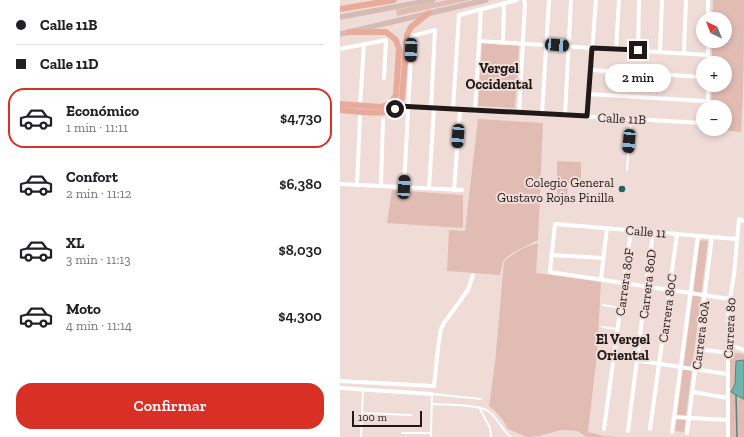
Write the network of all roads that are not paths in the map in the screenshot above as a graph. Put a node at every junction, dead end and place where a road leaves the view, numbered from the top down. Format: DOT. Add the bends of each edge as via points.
graph roads {
  1 [pos="394,0"];
  2 [pos="433,0"];
  3 [pos="486,0"];
  4 [pos="517,0"];
  5 [pos="524,0"];
  6 [pos="549,0"];
  7 [pos="571,0"];
  8 [pos="596,0"];
  9 [pos="619,0"];
  10 [pos="639,0"];
  11 [pos="662,0"];
  12 [pos="686,0"];
  13 [pos="708,0"];
  14 [pos="504,3"];
  15 [pos="340,9"];
  16 [pos="481,9"];
  17 [pos="708,12"];
  18 [pos="429,13"];
  19 [pos="340,17"];
  20 [pos="350,32"];
  21 [pos="340,34"];
  22 [pos="479,40"];
  23 [pos="503,42"];
  24 [pos="523,43"];
  25 [pos="364,44"];
  26 [pos="547,45"];
  27 [pos="568,46"];
  28 [pos="592,48"];
  29 [pos="708,48"];
  30 [pos="340,49"];
  31 [pos="616,49"];
  32 [pos="638,50"];
  33 [pos="660,52"];
  34 [pos="684,53"];
  35 [pos="708,55"];
  36 [pos="591,70"];
  37 [pos="696,77"];
  38 [pos="384,78"];
  39 [pos="589,94"];
  40 [pos="696,101"];
  41 [pos="340,104"];
  42 [pos="360,106"];
  43 [pos="398,106"];
  44 [pos="409,107"];
  45 [pos="432,108"];
  46 [pos="453,109"];
  47 [pos="340,110"];
  48 [pos="460,110"];
  49 [pos="475,110"];
  50 [pos="519,113"];
  51 [pos="542,114"];
  52 [pos="565,115"];
  53 [pos="360,116"];
  54 [pos="587,116"];
  55 [pos="631,119"];
  56 [pos="383,120"];
  57 [pos="696,123"];
  58 [pos="627,170"];
  59 [pos="340,184"];
  60 [pos="357,185"];
  61 [pos="380,186"];
  62 [pos="404,187"];
  63 [pos="429,188"];
  64 [pos="454,190"];
  65 [pos="462,190"];
  66 [pos="744,221"];
  67 [pos="607,228"];
  68 [pos="631,230"];
  69 [pos="653,232"];
  70 [pos="677,234"];
  71 [pos="698,236"];
  72 [pos="712,237"];
  73 [pos="737,239"];
  74 [pos="551,255"];
  75 [pos="603,258"];
  76 [pos="473,276"];
  77 [pos="600,279"];
  78 [pos="624,283"];
  79 [pos="646,286"];
  80 [pos="669,290"];
  81 [pos="690,293"];
  82 [pos="705,295"];
  83 [pos="730,299"];
  84 [pos="603,305"];
  85 [pos="620,308"];
  86 [pos="602,327"];
  87 [pos="617,329"];
  88 [pos="728,344"];
  89 [pos="698,349"];
  90 [pos="744,350"];
  91 [pos="728,353"];
  92 [pos="614,357"];
  93 [pos="637,360"];
  94 [pos="659,364"];
  95 [pos="681,367"];
  96 [pos="695,369"];
  97 [pos="727,374"];
  98 [pos="340,381"];
  99 [pos="340,388"];
  100 [pos="363,389"];
  101 [pos="692,392"];
  102 [pos="432,394"];
  103 [pos="728,398"];
  104 [pos="481,399"];
  105 [pos="432,404"];
  106 [pos="479,407"];
  107 [pos="362,413"];
  108 [pos="411,415"];
  109 [pos="674,417"];
  110 [pos="689,418"];
  111 [pos="728,420"];
  112 [pos="604,429"];
  113 [pos="650,429"];
  114 [pos="628,431"];
  115 [pos="672,432"];
  116 [pos="402,433"];
  117 [pos="431,433"];
  118 [pos="688,433"];
  119 [pos="361,437"];
  120 [pos="431,437"];
  121 [pos="491,437"];
  122 [pos="511,437"];
  123 [pos="728,437"];
  1 -- 15 [label="main road"];
  2 -- 19 [label="main road"];
  3 -- 18 [label="main road"];
  4 -- 14 [label="street"];
  5 -- 24 [label="street"];
  6 -- 26 [label="street"];
  7 -- 27 [label="street"];
  8 -- 28 [label="street"];
  9 -- 31 [label="street"];
  10 -- 32 [label="street"];
  11 -- 33 [label="street"];
  12 -- 34 [label="street"];
  13 -- 17 [label="street"];
  14 -- 16 [label="street"];
  14 -- 23 [label="street"];
  16 -- 22 [label="street"];
  16 -- 46 [label="street" via="459,15"];
  18 -- 20 [label="main road"];
  18 -- 43 [label="main road" via="410,27 406,35 402,98"];
  20 -- 21 [label="main road"];
  20 -- 42 [label="main road" via="386,32 396,40 399,49 394,99 382,107"];
  22 -- 23 [label="street"];
  22 -- 49 [label="street"];
  23 -- 24 [label="street"];
  24 -- 26 [label="street"];
  24 -- 50 [label="street"];
  25 -- 30 [label="street"];
  25 -- 38 [label="street" via="386,40"];
  25 -- 42 [label="street"];
  26 -- 27 [label="street"];
  26 -- 51 [label="street"];
  27 -- 28 [label="street"];
  27 -- 52 [label="street"];
  28 -- 31 [label="street"];
  28 -- 36 [label="street"];
  29 -- 35 [label="street"];
  31 -- 32 [label="street"];
  32 -- 33 [label="street"];
  33 -- 34 [label="street"];
  34 -- 35 [label="street"];
  36 -- 37 [label="street"];
  36 -- 39 [label="street"];
  39 -- 40 [label="street"];
  39 -- 54 [label="street"];
  41 -- 42 [label="main road"];
  43 -- 44 [label="street, Calle 11B"];
  43 -- 47 [label="main road" via="383,113"];
  44 -- 45 [label="street, Calle 11B"];
  44 -- 45 [label="street" via="412,36 435,30"];
  44 -- 62 [label="street"];
  45 -- 46 [label="street, Calle 11B"];
  45 -- 63 [label="street"];
  46 -- 48 [label="street, Calle 11B"];
  48 -- 49 [label="street, Calle 11B"];
  48 -- 64 [label="street"];
  49 -- 50 [label="street, Calle 11B"];
  50 -- 51 [label="street, Calle 11B"];
  51 -- 52 [label="street, Calle 11B"];
  52 -- 54 [label="street, Calle 11B"];
  53 -- 60 [label="street"];
  54 -- 55 [label="street, Calle 11B"];
  55 -- 57 [label="street, Calle 11B"];
  55 -- 58 [label="lane"];
  56 -- 61 [label="street"];
  59 -- 60 [label="street"];
  60 -- 61 [label="street"];
  61 -- 62 [label="street"];
  62 -- 63 [label="street"];
  63 -- 64 [label="street"];
  64 -- 65 [label="street"];
  66 -- 73 [label="street, Carrera 80" via="739,219"];
  67 -- 68 [label="street, Calle 11"];
  67 -- 74 [label="street, Calle 11" via="555,224"];
  67 -- 75 [label="street"];
  68 -- 69 [label="street, Calle 11"];
  68 -- 78 [label="street, Carrera 80F"];
  69 -- 70 [label="street, Calle 11"];
  69 -- 79 [label="street, Carrera 80D"];
  70 -- 71 [label="street, Calle 11"];
  70 -- 80 [label="street, Carrera 80C"];
  71 -- 72 [label="street, Calle 11"];
  71 -- 81 [label="street"];
  72 -- 73 [label="street, Calle 11"];
  72 -- 82 [label="street, Carrera 80A"];
  73 -- 83 [label="street, Carrera 80"];
  74 -- 75 [label="street"];
  74 -- 77 [label="street" via="550,272"];
  75 -- 77 [label="street"];
  76 -- 98 [label="street" via="468,290 441,329 434,386"];
  77 -- 78 [label="street"];
  78 -- 79 [label="street"];
  78 -- 85 [label="street, Carrera 80F"];
  79 -- 80 [label="street"];
  79 -- 93 [label="street, Carrera 80D"];
  80 -- 81 [label="street"];
  80 -- 94 [label="street, Carrera 80C"];
  81 -- 82 [label="street"];
  81 -- 95 [label="street"];
  82 -- 83 [label="street"];
  82 -- 89 [label="street, Carrera 80A"];
  83 -- 88 [label="street, Carrera 80"];
  84 -- 85 [label="lane"];
  85 -- 87 [label="street, Carrera 80F"];
  86 -- 87 [label="lane"];
  87 -- 92 [label="street, Carrera 80F"];
  88 -- 90 [label="street"];
  88 -- 91 [label="street, Carrera 80"];
  89 -- 91 [label="street"];
  89 -- 96 [label="street, Carrera 80A"];
  91 -- 97 [label="street, Carrera 80"];
  92 -- 93 [label="street"];
  92 -- 112 [label="street, Carrera 80F"];
  93 -- 94 [label="street"];
  93 -- 114 [label="street, Carrera 80D"];
  94 -- 95 [label="street"];
  94 -- 113 [label="street, Carrera 80C"];
  95 -- 96 [label="street"];
  95 -- 109 [label="street"];
  96 -- 97 [label="street"];
  96 -- 101 [label="street, Carrera 80A"];
  97 -- 103 [label="street, Carrera 80"];
  99 -- 100 [label="street"];
  100 -- 102 [label="street"];
  100 -- 107 [label="lane"];
  101 -- 103 [label="street"];
  101 -- 110 [label="street, Carrera 80A"];
  102 -- 104 [label="lane"];
  102 -- 105 [label="lane"];
  103 -- 111 [label="street, Carrera 80"];
  105 -- 106 [label="lane"];
  105 -- 117 [label="lane"];
  106 -- 121 [label="lane" via="490,428"];
  106 -- 122 [label="lane" via="488,410"];
  107 -- 108 [label="lane"];
  107 -- 119 [label="lane"];
  109 -- 110 [label="street"];
  109 -- 115 [label="street"];
  110 -- 111 [label="street"];
  110 -- 118 [label="street, Carrera 80A"];
  111 -- 123 [label="street, Carrera 80"];
  116 -- 117 [label="lane"];
  117 -- 120 [label="lane"];
}
